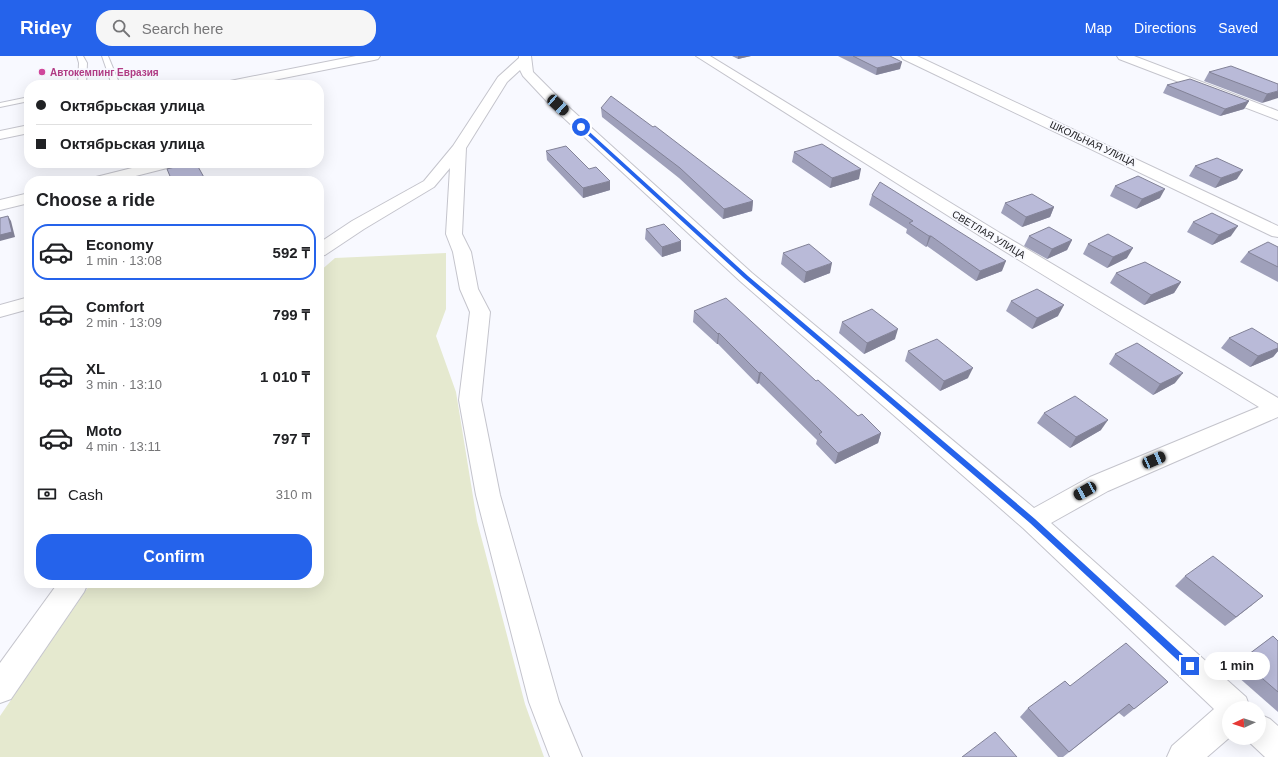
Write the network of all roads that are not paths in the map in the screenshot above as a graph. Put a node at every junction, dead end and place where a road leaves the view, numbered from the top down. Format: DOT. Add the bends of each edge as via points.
graph roads {
  1 [pos="80,56"];
  2 [pos="105,56"];
  3 [pos="374,56"];
  4 [pos="702,56"];
  5 [pos="907,56"];
  6 [pos="1123,56"];
  7 [pos="525,58"];
  8 [pos="82,80"];
  9 [pos="114,80"];
  10 [pos="255,80"];
  11 [pos="24,100"];
  12 [pos="0,105"];
  13 [pos="1278,116"];
  14 [pos="24,130"];
  15 [pos="0,135"];
  16 [pos="459,148"];
  17 [pos="150,168"];
  18 [pos="117,176"];
  19 [pos="24,199"];
  20 [pos="0,205"];
  21 [pos="358,225"];
  22 [pos="324,231"];
  23 [pos="1278,232"];
  24 [pos="324,248"];
  25 [pos="24,304"];
  26 [pos="0,311"];
  27 [pos="1278,408"];
  28 [pos="1032,521"];
  29 [pos="70,588"];
  30 [pos="0,688"];
  31 [pos="1227,701"];
  32 [pos="1222,722"];
  33 [pos="1266,736"];
  34 [pos="1278,747"];
  35 [pos="566,757"];
  36 [pos="1182,757"];
  1 -- 8 [label="lane" via="83,63"];
  2 -- 9 [label="lane"];
  3 -- 10 [label="main road"];
  4 -- 27 [label="main road, СВЕТЛАЯ УЛИЦА"];
  5 -- 23 [label="main road, ШКОЛЬНАЯ УЛИЦА"];
  6 -- 13 [label="main road"];
  7 -- 16 [label="main road" via="502,80"];
  7 -- 28 [label="main road" via="527,73 558,105 746,277"];
  11 -- 12 [label="lane"];
  14 -- 15 [label="main road"];
  16 -- 21 [label="main road" via="429,184"];
  16 -- 35 [label="main road" via="454,234 462,252 469,289 480,312 470,400 488,495 544,702"];
  17 -- 18 [label="main road"];
  19 -- 20 [label="main road"];
  21 -- 22 [label="main road"];
  21 -- 24 [label="main road"];
  25 -- 26 [label="main road"];
  27 -- 28 [label="main road" via="1099,484"];
  28 -- 31 [label="main road"];
  29 -- 30 [label="main road"];
  32 -- 36 [label="main road"];
  33 -- 34 [label="main road"];
}
